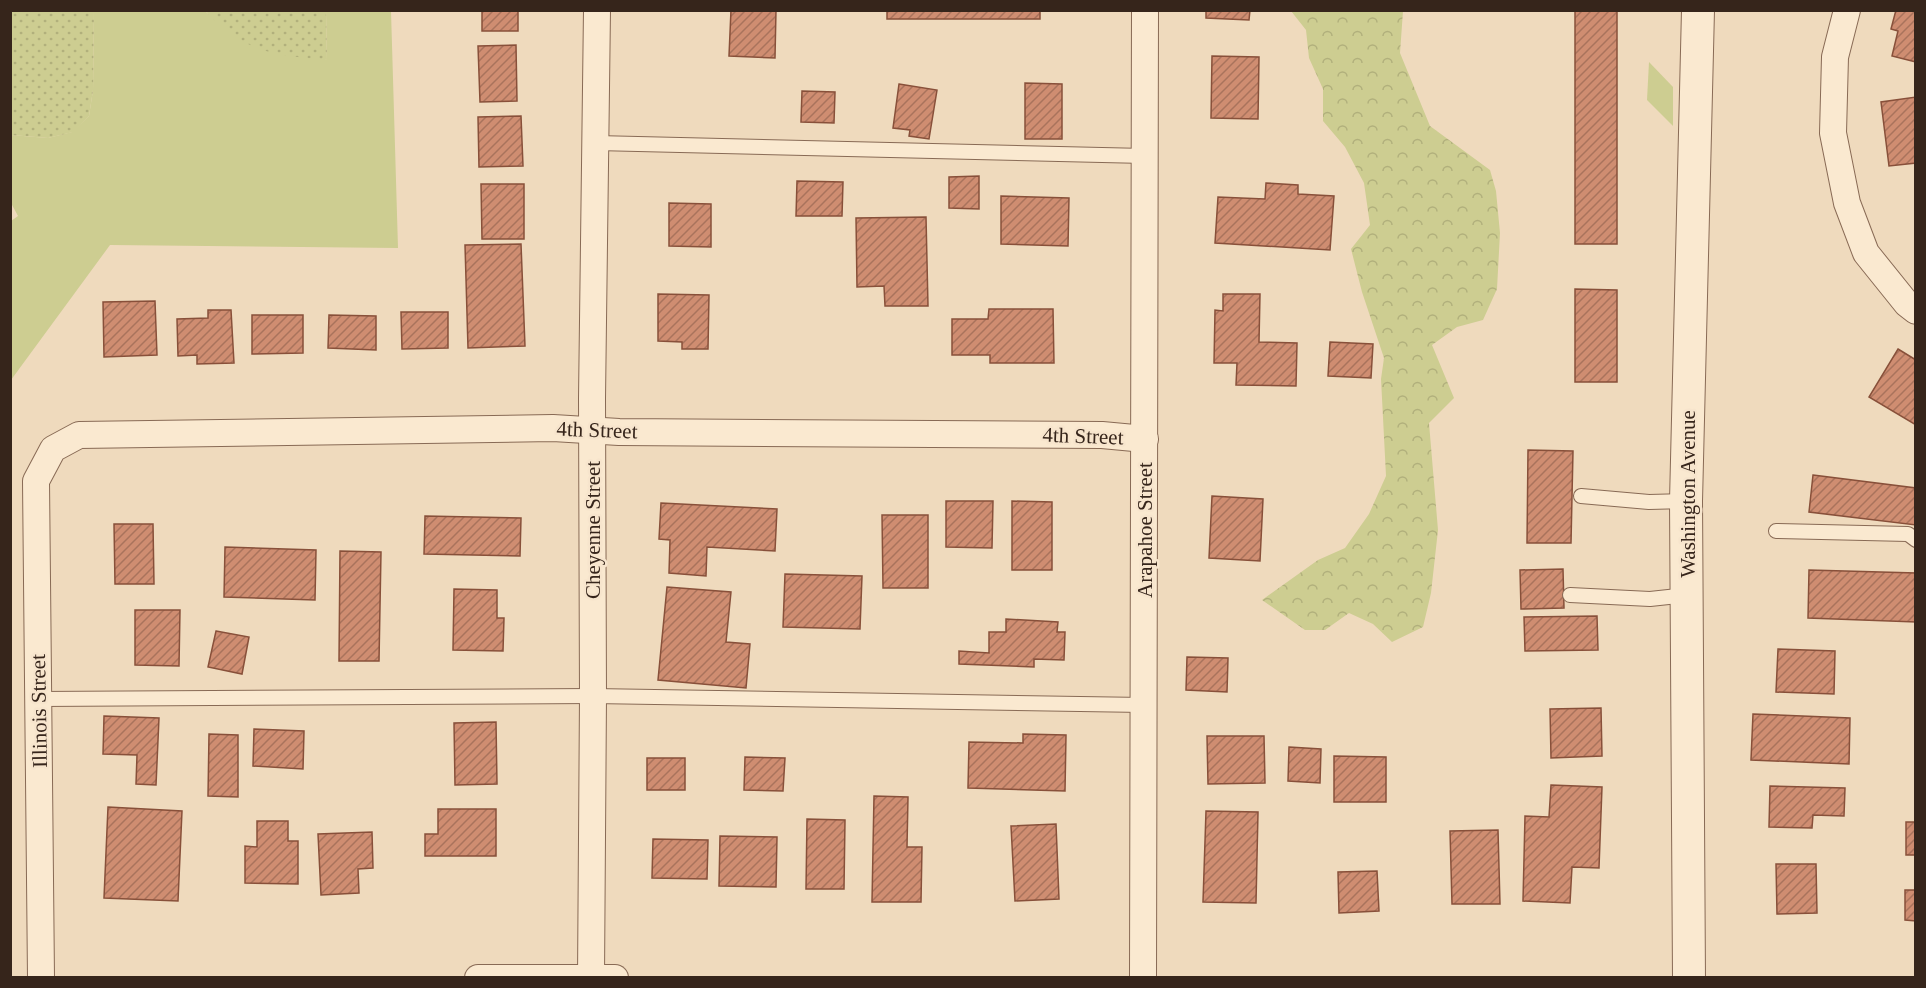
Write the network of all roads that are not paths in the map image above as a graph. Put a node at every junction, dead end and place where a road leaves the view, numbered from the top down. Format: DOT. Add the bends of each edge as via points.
graph roads {
  1 [pos="597,10"];
  2 [pos="1145,10"];
  3 [pos="1698,10"];
  4 [pos="1847,10"];
  5 [pos="596,143"];
  6 [pos="1145,156"];
  7 [pos="1916,311"];
  8 [pos="593,430"];
  9 [pos="1145,439"];
  10 [pos="53,448"];
  11 [pos="1581,496"];
  12 [pos="1686,501"];
  13 [pos="1776,531"];
  14 [pos="1916,540"];
  15 [pos="1688,594"];
  16 [pos="1570,595"];
  17 [pos="593,696"];
  18 [pos="39,699"];
  19 [pos="1144,705"];
  20 [pos="599,977"];
  21 [pos="41,978"];
  22 [pos="478,978"];
  23 [pos="1143,978"];
  24 [pos="1689,978"];
  1 -- 5 [label="street, Cheyenne Street"];
  2 -- 6 [label="street, Arapahoe Street"];
  3 -- 12 [label="street, Washington Avenue"];
  4 -- 7 [label="street" via="1835,57 1833,134 1847,203 1866,253 1906,304"];
  5 -- 6 [label="lane"];
  5 -- 8 [label="street, Cheyenne Street"];
  6 -- 9 [label="street, Arapahoe Street"];
  8 -- 9 [label="street, 4th Street" via="1102,435"];
  8 -- 10 [label="street, 4th Street" via="79,435"];
  8 -- 17 [label="street, Cheyenne Street"];
  9 -- 19 [label="street, Arapahoe Street"];
  10 -- 18 [label="street, Illinois Street" via="36,481"];
  11 -- 12 [label="lane"];
  12 -- 15 [label="street, Washington Avenue"];
  13 -- 14 [label="lane" via="1908,534"];
  15 -- 16 [label="lane" via="1650,599"];
  15 -- 24 [label="street, Washington Avenue"];
  17 -- 18 [label="lane"];
  17 -- 19 [label="lane"];
  17 -- 20 [label="street, Cheyenne Street"];
  18 -- 21 [label="street, Illinois Street"];
  19 -- 23 [label="street, Arapahoe Street"];
  20 -- 22 [label="street"];
}
